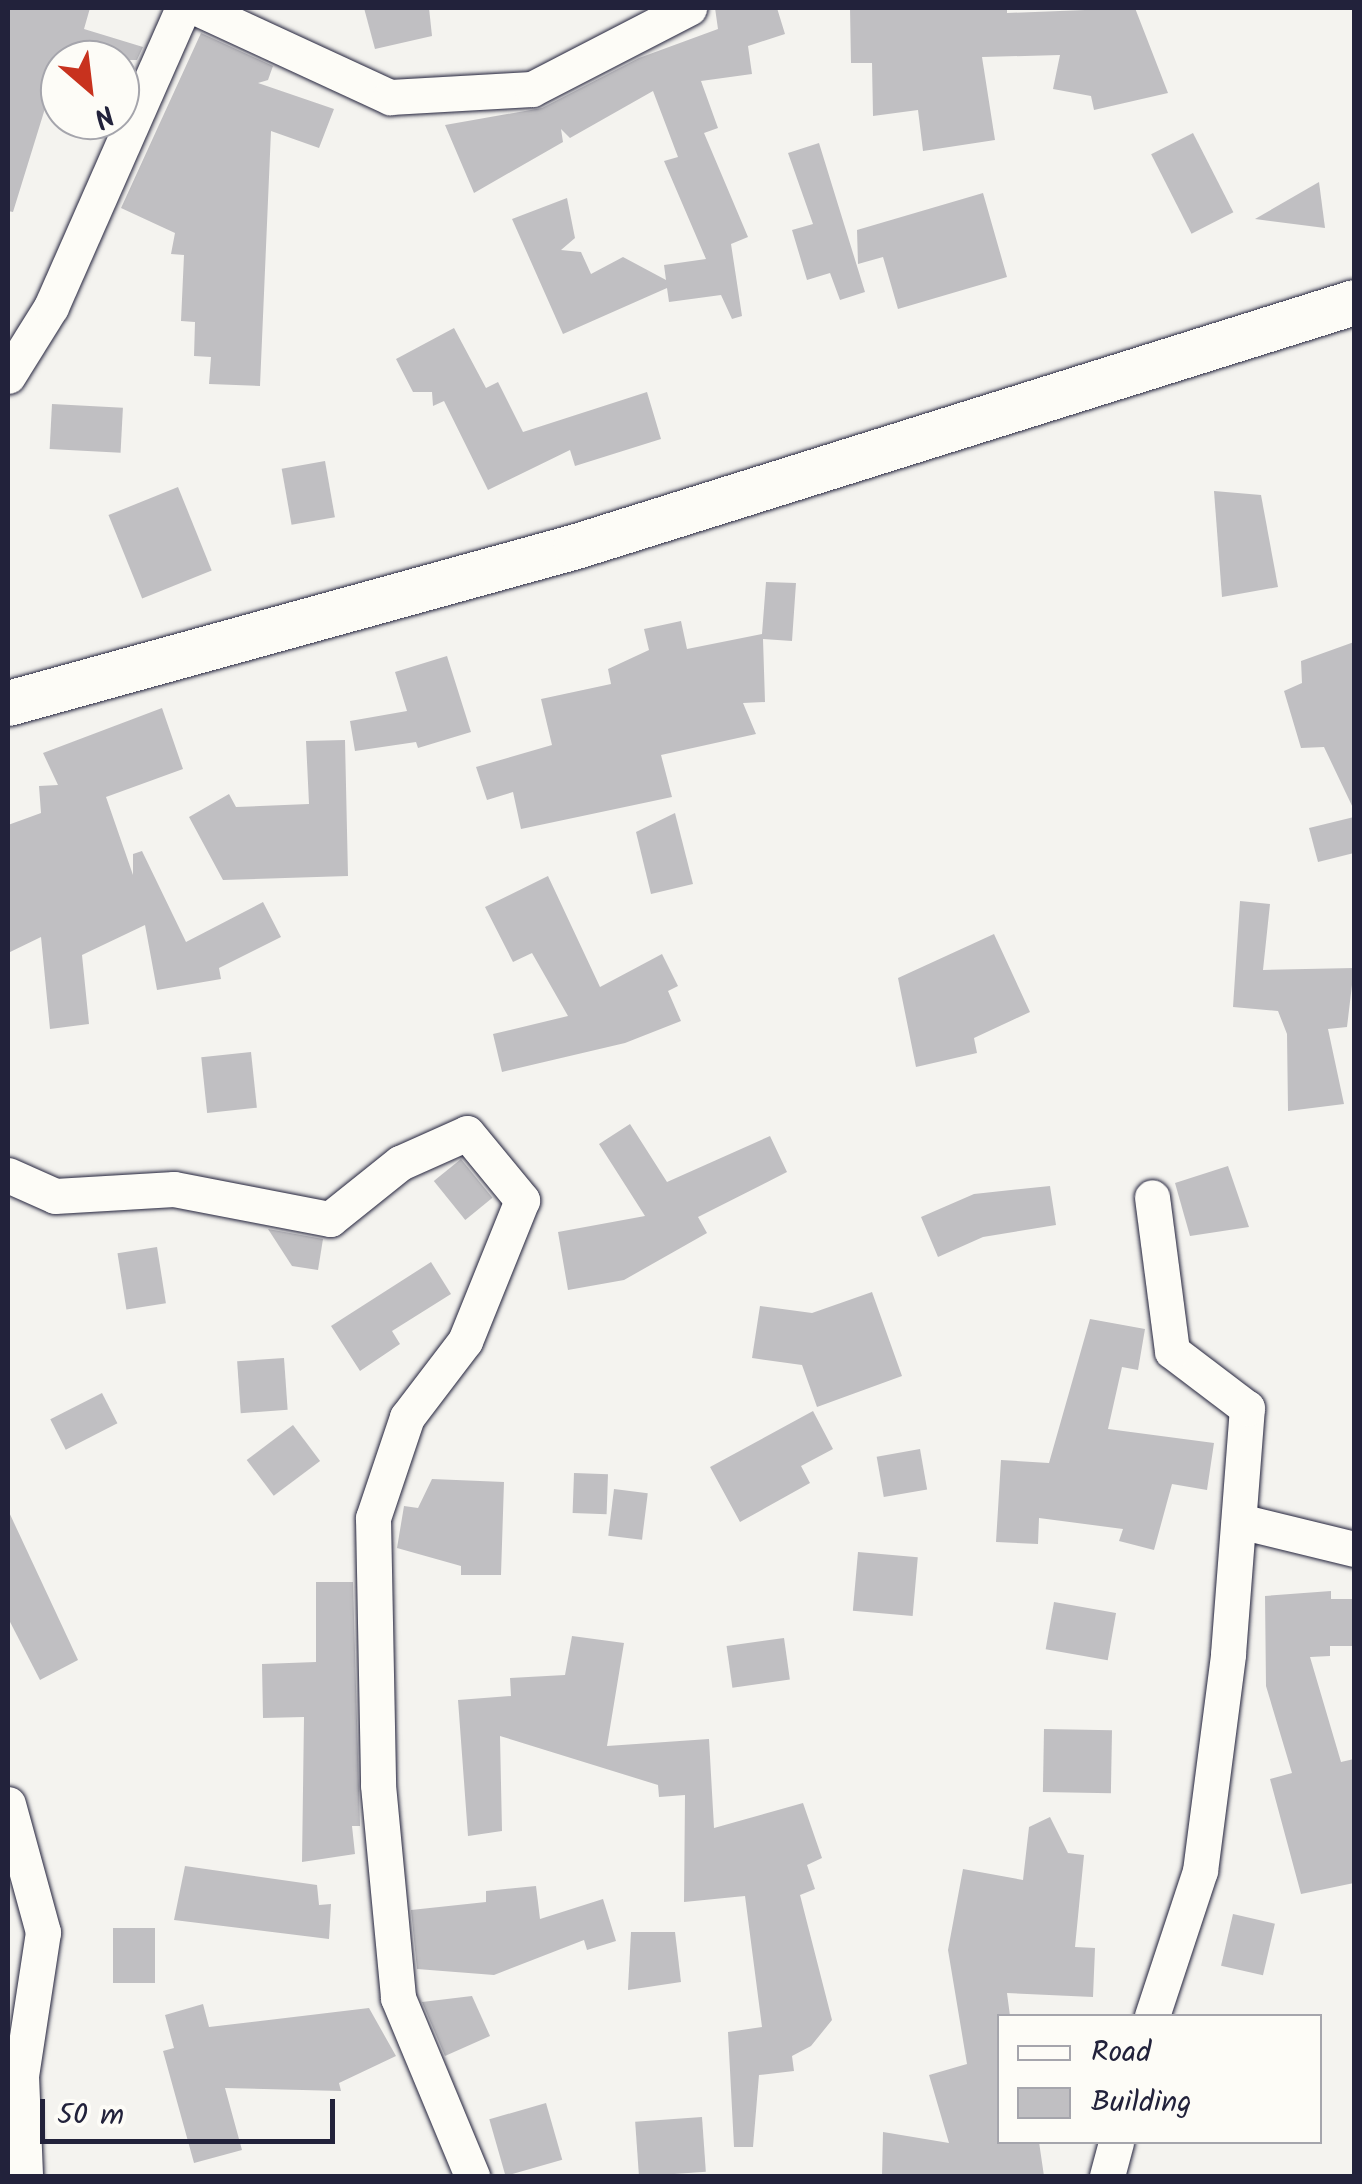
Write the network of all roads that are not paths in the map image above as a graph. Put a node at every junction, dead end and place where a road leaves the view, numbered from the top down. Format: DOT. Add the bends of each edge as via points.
graph roads {
  1 [pos="182,8"];
  2 [pos="197,8"];
  3 [pos="672,11"];
  4 [pos="1354,302"];
  5 [pos="8,376"];
  6 [pos="8,703"];
  7 [pos="8,1175"];
  8 [pos="1152,1198"];
  9 [pos="1239,1521"];
  10 [pos="1354,1548"];
  11 [pos="8,1804"];
  12 [pos="1153,2014"];
  13 [pos="16,2134"];
  14 [pos="1115,2144"];
  15 [pos="26,2176"];
  16 [pos="472,2176"];
  17 [pos="1107,2176"];
  1 -- 5 [label="street" via="51,307"];
  2 -- 3 [label="street" via="390,97 532,89"];
  4 -- 6 [label="street" via="576,546"];
  7 -- 16 [label="street" via="56,1196 174,1189 330,1219 400,1162 468,1133 522,1200 465,1341 407,1417 373,1518 378,1785 398,1998"];
  8 -- 9 [label="street" via="1172,1351 1247,1408"];
  9 -- 10 [label="street"];
  9 -- 12 [label="street" via="1200,1871"];
  11 -- 13 [label="street" via="43,1932"];
  13 -- 15 [label="street"];
  14 -- 17 [label="street"];
}
